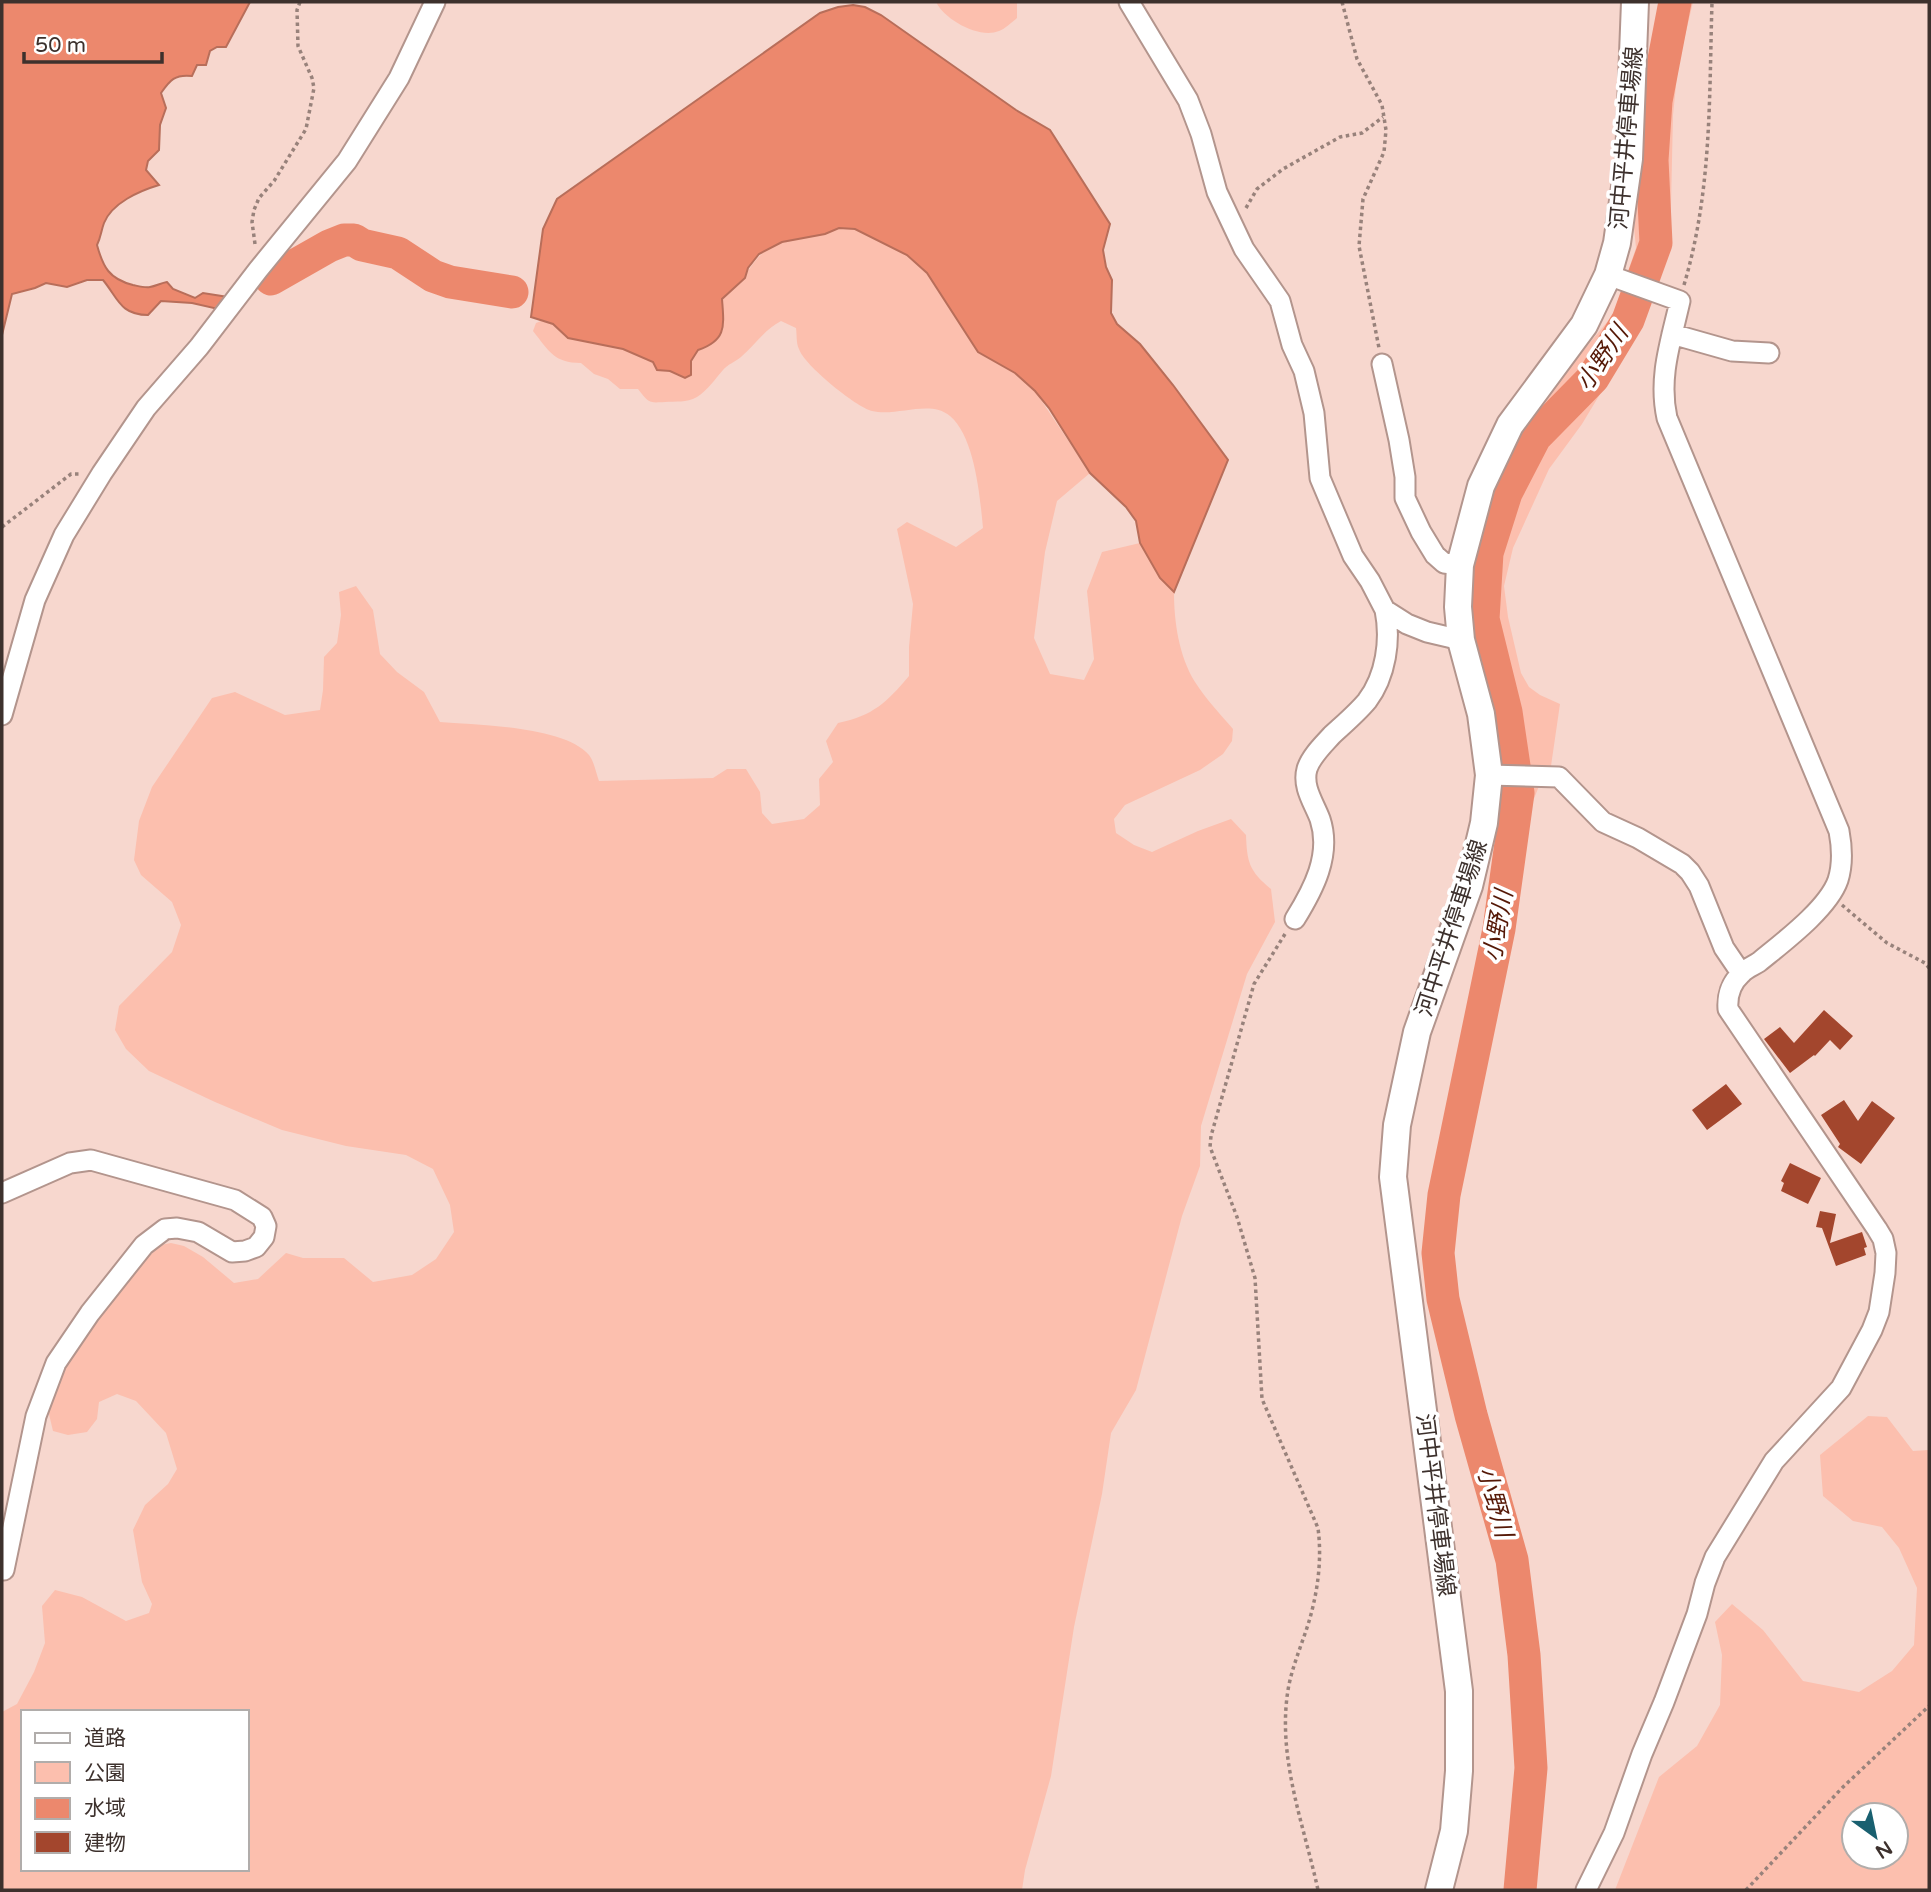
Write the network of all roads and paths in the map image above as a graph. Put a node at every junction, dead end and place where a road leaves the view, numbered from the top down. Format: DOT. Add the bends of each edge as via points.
graph roads {
  1 [pos="300,2"];
  2 [pos="435,2"];
  3 [pos="1129,2"];
  4 [pos="1342,2"];
  5 [pos="1635,2"];
  6 [pos="1712,2"];
  7 [pos="1383,117"];
  8 [pos="1235,229"];
  9 [pos="258,270"];
  10 [pos="1614,278"];
  11 [pos="1680,301"];
  12 [pos="1672,334"];
  13 [pos="1769,353"];
  14 [pos="1382,364"];
  15 [pos="102,473"];
  16 [pos="2,527"];
  17 [pos="1460,565"];
  18 [pos="1385,610"];
  19 [pos="1461,640"];
  20 [pos="2,715"];
  21 [pos="1494,775"];
  22 [pos="1830,894"];
  23 [pos="1295,919"];
  24 [pos="1929,968"];
  25 [pos="1741,973"];
  26 [pos="2,1193"];
  27 [pos="4,1570"];
  28 [pos="1929,1706"];
  29 [pos="1318,1890"];
  30 [pos="1439,1890"];
  31 [pos="1586,1890"];
  32 [pos="1746,1890"];
  1 -- 9 [label="path" via="298,46 314,88 306,129 254,210"];
  2 -- 9 [label="street" via="399,78 346,161"];
  3 -- 8 [label="street" via="1188,100 1217,192"];
  4 -- 7 [label="path" via="1357,59 1377,92"];
  5 -- 10 [label="main road, 河中平井停車場線" via="1629,159"];
  6 -- 11 [label="path" via="1708,165"];
  7 -- 8 [label="path" via="1362,133 1340,137 1283,169 1257,190"];
  7 -- 14 [label="path" via="1384,152 1363,199 1359,246"];
  8 -- 18 [label="street" via="1280,302 1314,413 1320,478 1353,556"];
  9 -- 15 [label="street" via="146,408"];
  10 -- 11 [label="street"];
  10 -- 17 [label="main road, 河中平井停車場線" via="1510,425 1481,485"];
  11 -- 12 [label="street"];
  12 -- 13 [label="street" via="1732,351"];
  12 -- 22 [label="street" via="1663,378 1667,418 1839,831 1838,880"];
  14 -- 17 [label="street" via="1399,440 1405,498 1435,555 1444,563"];
  15 -- 16 [label="path" via="71,474"];
  15 -- 20 [label="street" via="64,536 35,600"];
  17 -- 19 [label="main road, 河中平井停車場線"];
  18 -- 19 [label="street" via="1427,632"];
  18 -- 23 [label="street" via="1387,648 1378,682 1307,767 1306,783 1324,838 1316,881"];
  19 -- 21 [label="main road, 河中平井停車場線"];
  21 -- 25 [label="street" via="1559,777 1594,816 1682,864 1699,886 1724,948"];
  21 -- 30 [label="main road, 河中平井停車場線" via="1469,886 1417,1032 1397,1125 1393,1177 1459,1691 1454,1831"];
  22 -- 24 [label="path" via="1887,943"];
  22 -- 25 [label="street"];
  23 -- 29 [label="path" via="1255,984 1210,1147 1255,1278 1262,1399 1318,1528 1319,1578 1288,1689 1285,1722 1287,1755"];
  25 -- 31 [label="street" via="1730,990 1728,1009 1883,1239 1885,1273 1879,1312 1841,1388 1774,1461 1715,1557 1614,1833"];
  26 -- 27 [label="street" via="70,1163 92,1160 235,1200 262,1217 266,1226 256,1247 232,1252 198,1232 165,1229 144,1245 90,1313 57,1363 36,1416"];
  28 -- 32 [label="path" via="1833,1797"];
}
